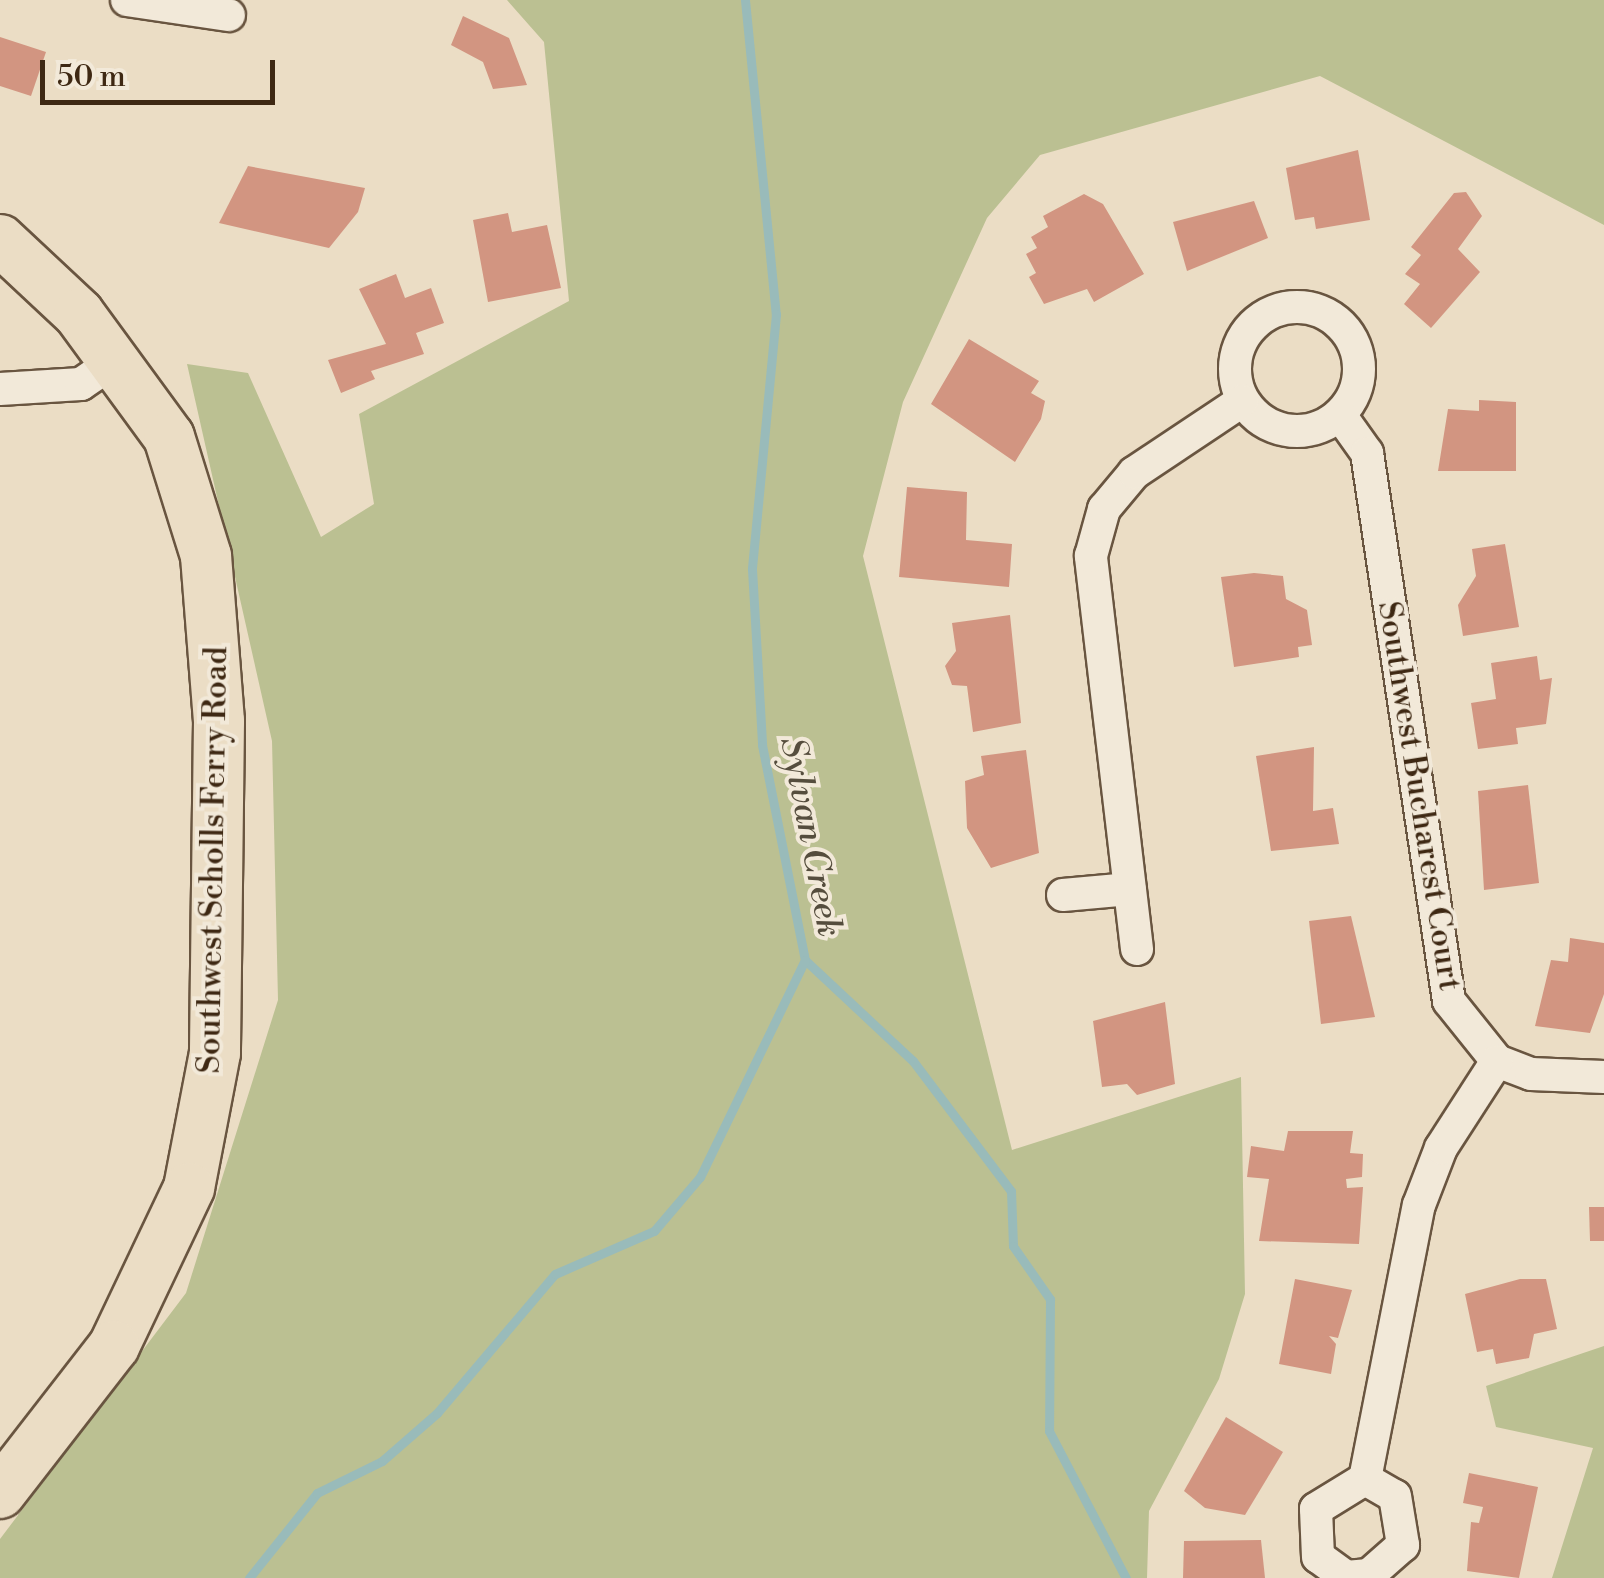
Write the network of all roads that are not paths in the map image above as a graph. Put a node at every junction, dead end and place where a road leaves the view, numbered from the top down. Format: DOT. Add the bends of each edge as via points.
graph roads {
  1 [pos="126,0"];
  2 [pos="228,15"];
  3 [pos="0,240"];
  4 [pos="116,360"];
  5 [pos="0,389"];
  6 [pos="1242,401"];
  7 [pos="1340,415"];
  8 [pos="1130,888"];
  9 [pos="1062,895"];
  10 [pos="1137,949"];
  11 [pos="1498,1061"];
  12 [pos="1604,1077"];
  13 [pos="1365,1479"];
  14 [pos="0,1493"];
  1 -- 2 [label="street"];
  3 -- 4 [label="main road, Southwest Scholls Ferry Road"];
  4 -- 5 [label="street" via="81,384"];
  4 -- 14 [label="main road, Southwest Scholls Ferry Road" via="179,461 216,610 215,1052 199,1152 165,1250 114,1346"];
  6 -- 7 [label="street" via="1289,432"];
  6 -- 7 [label="street" via="1234,367 1246,333 1264,316 1308,308 1347,332 1358,354 1359,376"];
  6 -- 8 [label="street" via="1134,472 1104,508 1091,556"];
  7 -- 11 [label="street, Southwest Bucharest Court" via="1367,452 1449,1000"];
  8 -- 9 [label="street"];
  8 -- 10 [label="street"];
  11 -- 12 [label="street" via="1530,1074"];
  11 -- 13 [label="street" via="1441,1148 1420,1205"];
}
